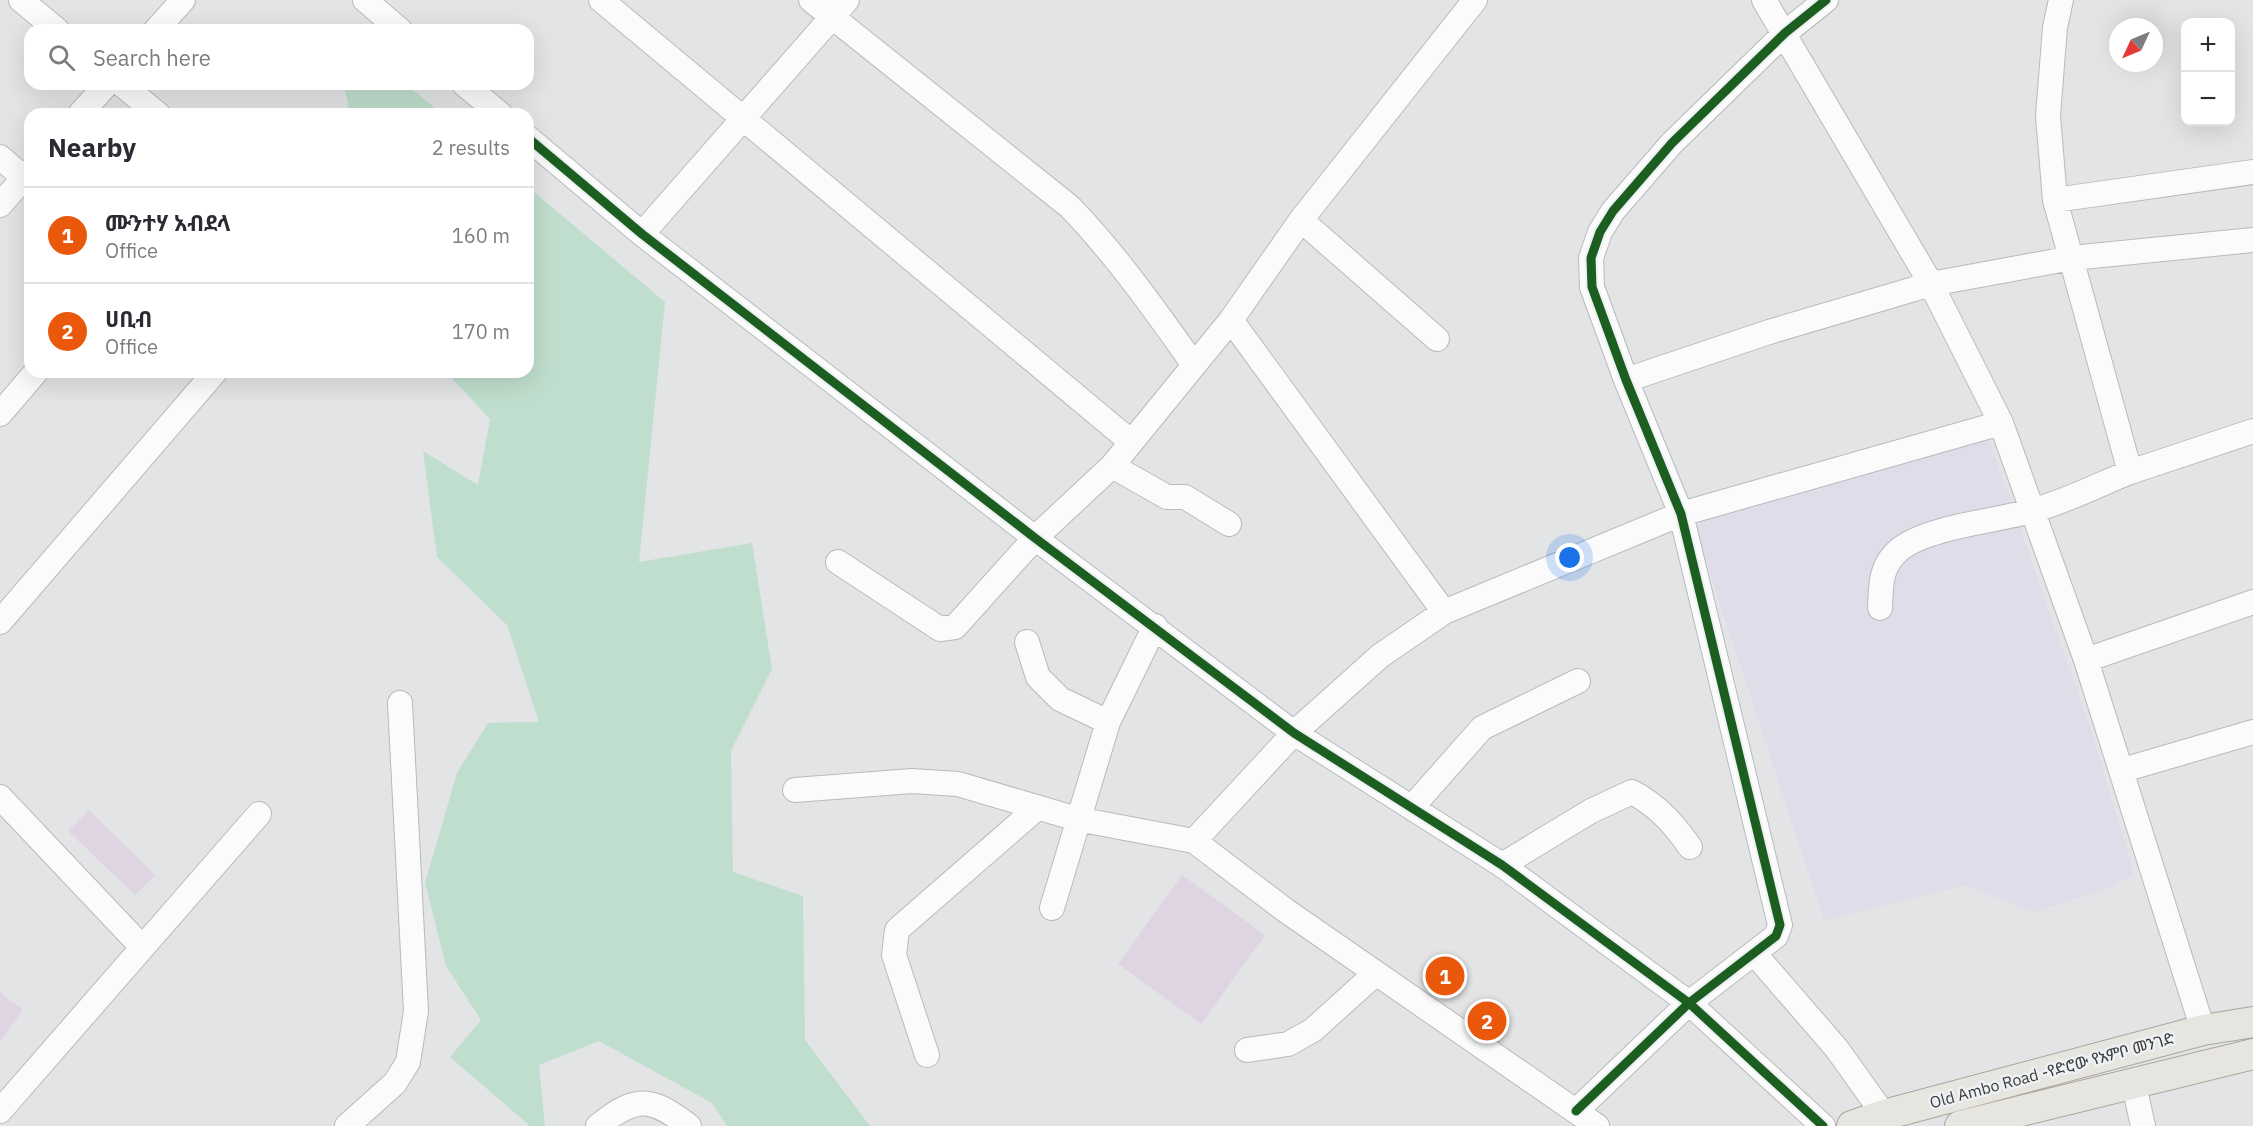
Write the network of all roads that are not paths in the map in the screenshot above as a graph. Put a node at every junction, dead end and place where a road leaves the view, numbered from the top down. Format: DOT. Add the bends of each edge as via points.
graph roads {
  1 [pos="21,0"];
  2 [pos="183,0"];
  3 [pos="365,0"];
  4 [pos="601,0"];
  5 [pos="811,0"];
  6 [pos="1475,0"];
  7 [pos="1764,0"];
  8 [pos="1826,0"];
  9 [pos="2061,0"];
  10 [pos="840,9"];
  11 [pos="50,24"];
  12 [pos="161,24"];
  13 [pos="393,24"];
  14 [pos="1785,33"];
  15 [pos="102,90"];
  16 [pos="128,90"];
  17 [pos="471,90"];
  18 [pos="85,108"];
  19 [pos="151,108"];
  20 [pos="493,108"];
  21 [pos="746,118"];
  22 [pos="534,143"];
  23 [pos="0,157"];
  24 [pos="2253,172"];
  25 [pos="24,174"];
  26 [pos="24,181"];
  27 [pos="2055,200"];
  28 [pos="0,205"];
  29 [pos="1301,220"];
  30 [pos="642,234"];
  31 [pos="2253,240"];
  32 [pos="2072,258"];
  33 [pos="1931,284"];
  34 [pos="1231,320"];
  35 [pos="1437,339"];
  36 [pos="1194,365"];
  37 [pos="31,378"];
  38 [pos="210,378"];
  39 [pos="1626,380"];
  40 [pos="0,414"];
  41 [pos="2001,423"];
  42 [pos="2253,431"];
  43 [pos="1130,441"];
  44 [pos="1112,466"];
  45 [pos="2130,472"];
  46 [pos="2034,510"];
  47 [pos="1681,514"];
  48 [pos="1229,525"];
  49 [pos="1035,538"];
  50 [pos="838,562"];
  51 [pos="2253,602"];
  52 [pos="1880,608"];
  53 [pos="1444,612"];
  54 [pos="1,619"];
  55 [pos="1155,626"];
  56 [pos="1027,642"];
  57 [pos="2086,660"];
  58 [pos="1578,681"];
  59 [pos="400,704"];
  60 [pos="1108,722"];
  61 [pos="2253,732"];
  62 [pos="1294,733"];
  63 [pos="2123,770"];
  64 [pos="795,790"];
  65 [pos="0,797"];
  66 [pos="1413,806"];
  67 [pos="1037,808"];
  68 [pos="259,814"];
  69 [pos="1077,819"];
  70 [pos="1194,840"];
  71 [pos="1690,847"];
  72 [pos="1502,865"];
  73 [pos="1052,908"];
  74 [pos="141,946"];
  75 [pos="1754,953"];
  76 [pos="1376,974"];
  77 [pos="1689,1004"];
  78 [pos="2253,1022"];
  79 [pos="2203,1030"];
  80 [pos="1247,1050"];
  81 [pos="2253,1054"];
  82 [pos="927,1055"];
  83 [pos="2134,1085"];
  84 [pos="0,1111"];
  85 [pos="1576,1111"];
  86 [pos="1884,1114"];
  87 [pos="347,1126"];
  88 [pos="598,1126"];
  89 [pos="689,1126"];
  90 [pos="1597,1126"];
  91 [pos="1823,1126"];
  92 [pos="1852,1126"];
  93 [pos="1960,1126"];
  94 [pos="2143,1126"];
  1 -- 11 [label="street"];
  2 -- 12 [label="street"];
  3 -- 13 [label="street"];
  4 -- 21 [label="street"];
  5 -- 10 [label="street"];
  6 -- 29 [label="street"];
  7 -- 14 [label="street"];
  8 -- 14 [label="street"];
  9 -- 27 [label="street" via="2048,116"];
  10 -- 21 [label="street"];
  10 -- 36 [label="street" via="1070,207 1104,242"];
  14 -- 33 [label="street"];
  14 -- 39 [label="street" via="1679,135 1613,211 1600,232 1591,258 1592,287"];
  15 -- 18 [label="street"];
  16 -- 19 [label="street"];
  17 -- 20 [label="street"];
  21 -- 30 [label="street"];
  21 -- 43 [label="street"];
  22 -- 30 [label="street"];
  23 -- 25 [label="street"];
  24 -- 27 [label="street"];
  26 -- 28 [label="street"];
  27 -- 32 [label="street"];
  29 -- 34 [label="street"];
  29 -- 35 [label="street"];
  30 -- 49 [label="street"];
  31 -- 32 [label="street"];
  32 -- 33 [label="street"];
  32 -- 45 [label="street"];
  33 -- 39 [label="street"];
  33 -- 41 [label="street"];
  34 -- 36 [label="street"];
  34 -- 53 [label="street"];
  36 -- 43 [label="street"];
  37 -- 40 [label="street"];
  38 -- 54 [label="street"];
  39 -- 47 [label="street"];
  41 -- 46 [label="street"];
  41 -- 47 [label="street"];
  42 -- 45 [label="street"];
  43 -- 44 [label="street"];
  44 -- 48 [label="street" via="1167,496 1185,497"];
  44 -- 49 [label="street"];
  45 -- 46 [label="street"];
  46 -- 52 [label="street" via="1919,537 1885,565"];
  46 -- 57 [label="street"];
  47 -- 53 [label="street"];
  47 -- 75 [label="street" via="1779,913 1776,936"];
  49 -- 50 [label="street" via="956,627 940,629"];
  49 -- 55 [label="street"];
  51 -- 57 [label="street"];
  53 -- 62 [label="street" via="1380,656"];
  55 -- 60 [label="street"];
  55 -- 62 [label="street"];
  56 -- 60 [label="street" via="1038,677 1060,699"];
  57 -- 63 [label="street"];
  58 -- 66 [label="street" via="1482,728"];
  59 -- 87 [label="street" via="416,1011 408,1062 394,1083"];
  60 -- 69 [label="street"];
  61 -- 63 [label="street"];
  62 -- 66 [label="street"];
  62 -- 70 [label="street"];
  63 -- 79 [label="street"];
  64 -- 67 [label="street" via="912,781 958,784"];
  65 -- 74 [label="street"];
  66 -- 72 [label="street"];
  67 -- 69 [label="street"];
  67 -- 82 [label="street" via="897,930 894,955"];
  68 -- 74 [label="street"];
  69 -- 70 [label="street"];
  69 -- 73 [label="street"];
  70 -- 76 [label="street"];
  71 -- 72 [label="street" via="1672,820 1632,792 1591,811"];
  72 -- 77 [label="street"];
  74 -- 84 [label="street"];
  75 -- 77 [label="street"];
  75 -- 86 [label="street" via="1837,1049"];
  76 -- 80 [label="street" via="1313,1030 1288,1044"];
  76 -- 85 [label="street"];
  77 -- 85 [label="street"];
  77 -- 91 [label="street"];
  78 -- 79 [label="main road, Old Ambo Road -የድሮው የአምቦ መንገድ"];
  79 -- 86 [label="main road, Old Ambo Road -የድሮው የአምቦ መንገድ"];
  81 -- 83 [label="main road, Old Ambo Road -የድሮው የአምቦ መንገድ"];
  83 -- 93 [label="main road, Old Ambo Road -የድሮው የአምቦ መንገድ"];
  83 -- 94 [label="street"];
  85 -- 90 [label="street"];
  86 -- 92 [label="main road, Old Ambo Road -የድሮው የአምቦ መንገድ"];
  88 -- 89 [label="street" via="621,1107 640,1103 664,1107"];
}
